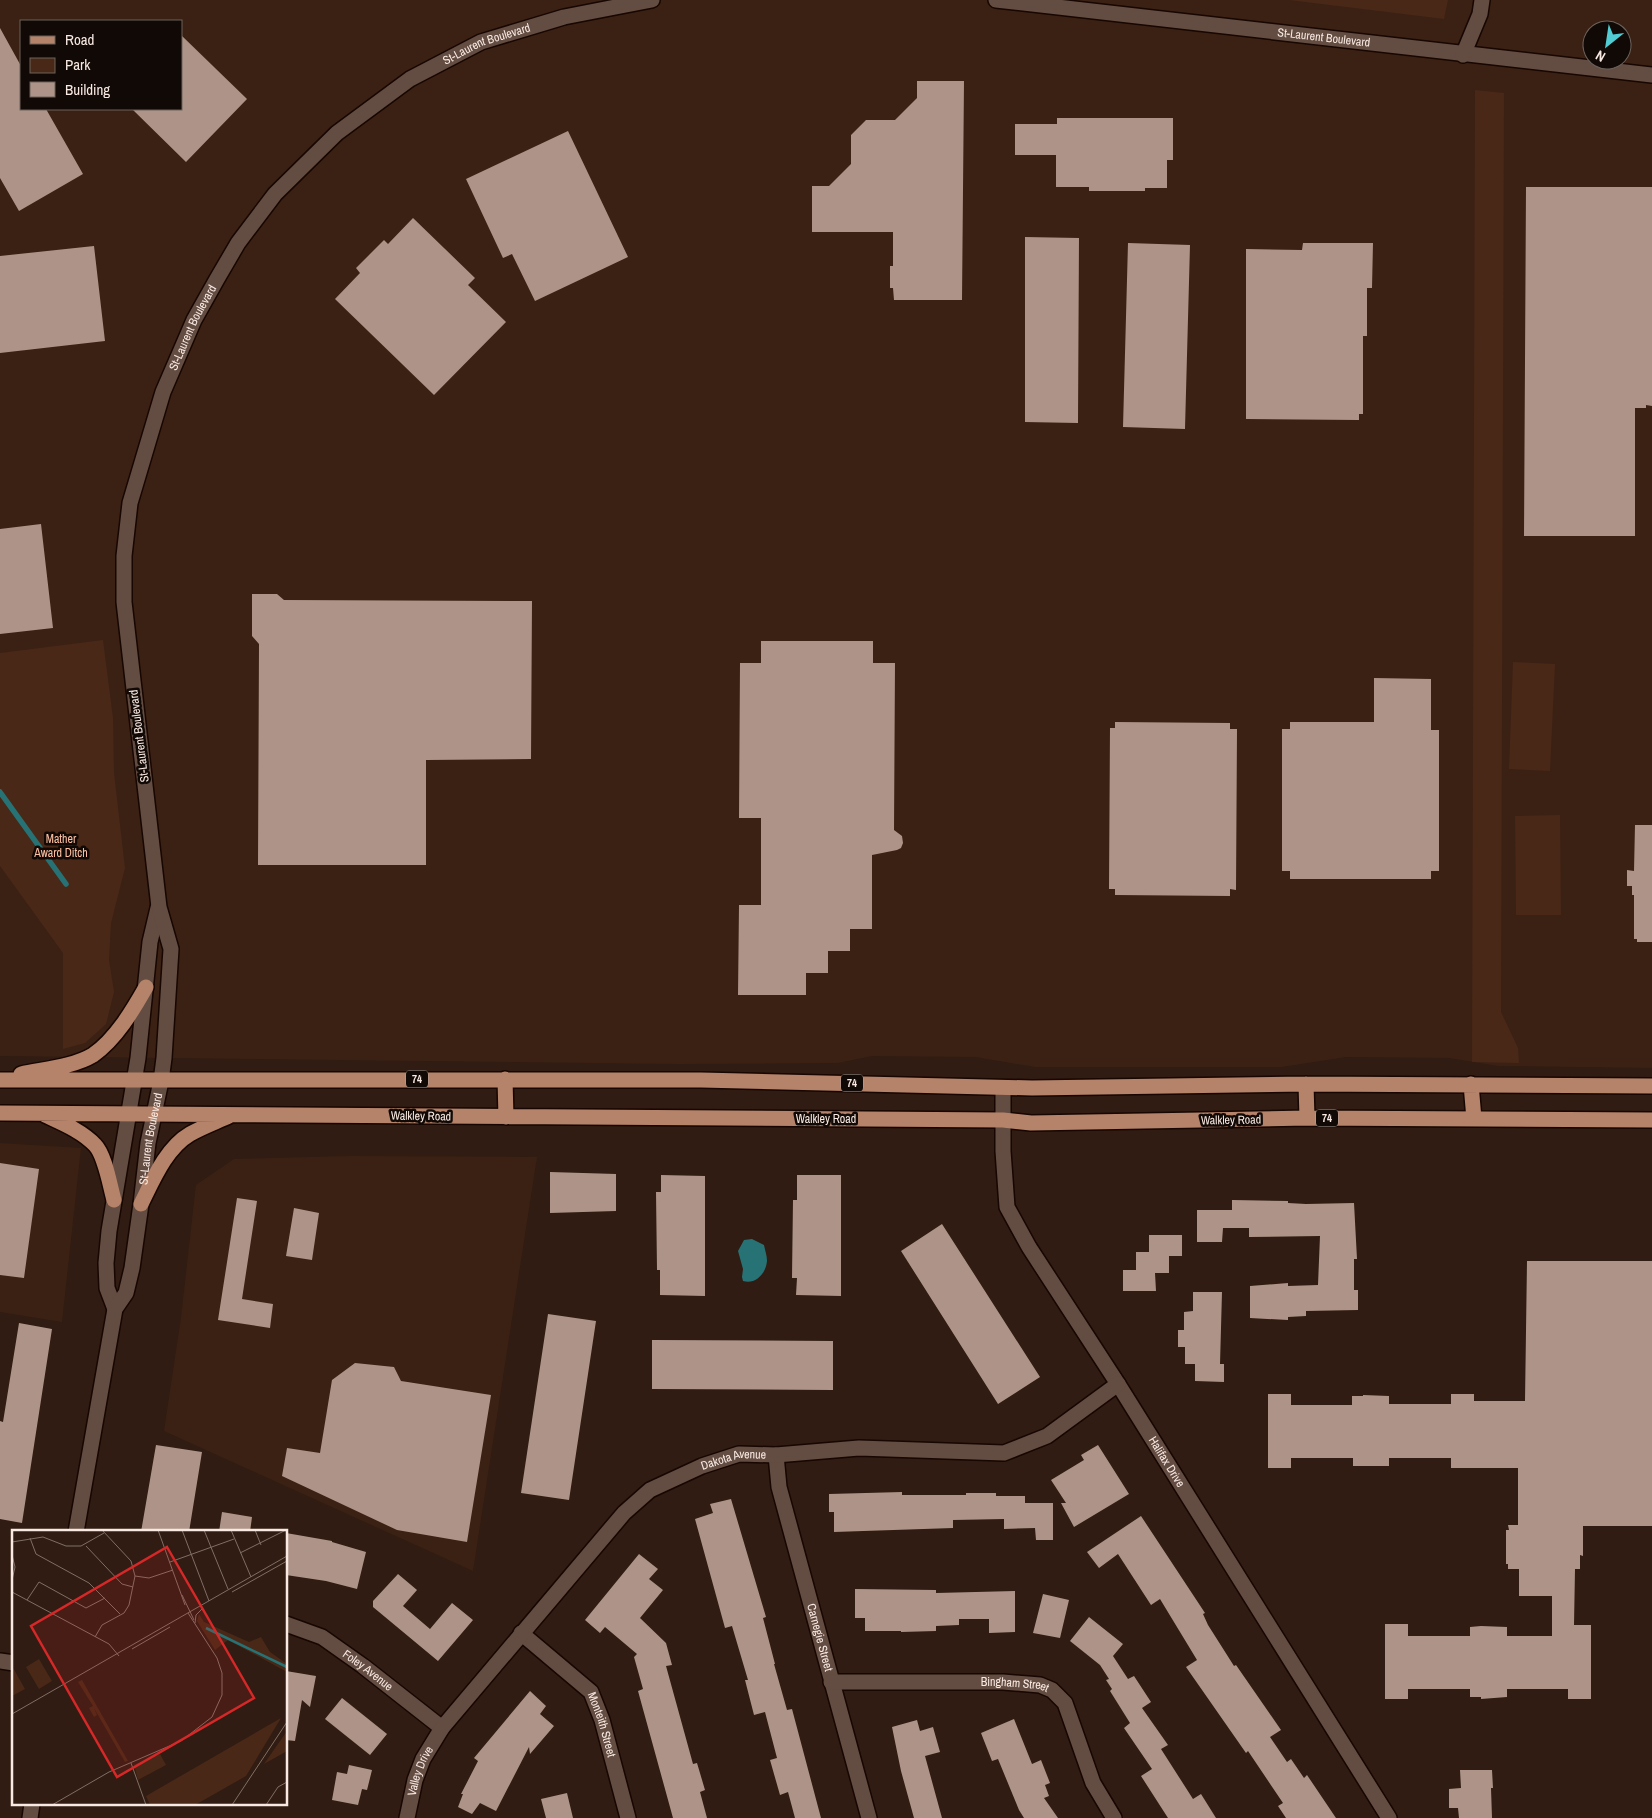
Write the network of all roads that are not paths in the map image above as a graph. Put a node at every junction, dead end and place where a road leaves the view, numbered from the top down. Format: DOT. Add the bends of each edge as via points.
graph roads {
  1 [pos="652,0"];
  2 [pos="996,0"];
  3 [pos="1482,0"];
  4 [pos="1463,55"];
  5 [pos="1652,75"];
  6 [pos="159,906"];
  7 [pos="146,987"];
  8 [pos="505,1079"];
  9 [pos="0,1080"];
  10 [pos="134,1081"];
  11 [pos="161,1081"];
  12 [pos="1306,1084"];
  13 [pos="1471,1084"];
  14 [pos="1652,1086"];
  15 [pos="1003,1088"];
  16 [pos="0,1113"];
  17 [pos="39,1113"];
  18 [pos="152,1114"];
  19 [pos="234,1114"];
  20 [pos="129,1115"];
  21 [pos="506,1116"];
  22 [pos="1306,1118"];
  23 [pos="1474,1119"];
  24 [pos="1003,1120"];
  25 [pos="1652,1120"];
  26 [pos="114,1200"];
  27 [pos="141,1204"];
  28 [pos="115,1309"];
  29 [pos="1118,1384"];
  30 [pos="776,1455"];
  31 [pos="76,1530"];
  32 [pos="288,1625"];
  33 [pos="521,1634"];
  34 [pos="831,1682"];
  35 [pos="442,1728"];
  36 [pos="406,1818"];
  37 [pos="628,1818"];
  38 [pos="869,1818"];
  39 [pos="1114,1818"];
  40 [pos="1389,1818"];
  1 -- 6 [label="street, St-Laurent Boulevard" via="564,17 481,42 410,78 337,133 275,194 238,242 194,320 163,392 130,503 124,556 124,602"];
  2 -- 4 [label="street, St-Laurent Boulevard"];
  3 -- 4 [label="street" via="1480,14"];
  4 -- 5 [label="street, St-Laurent Boulevard"];
  6 -- 7 [label="street, St-Laurent Boulevard" via="150,942"];
  6 -- 11 [label="street, St-Laurent Boulevard" via="171,949"];
  7 -- 9 [label="main road" via="125,1022 93,1055 73,1063"];
  7 -- 10 [label="street, St-Laurent Boulevard"];
  8 -- 11 [label="main road, 74"];
  8 -- 15 [label="main road, 74" via="710,1080"];
  8 -- 21 [label="main road"];
  9 -- 10 [label="main road, 74"];
  10 -- 11 [label="main road, 74"];
  10 -- 20 [label="street, St-Laurent Boulevard"];
  11 -- 18 [label="street, St-Laurent Boulevard"];
  12 -- 13 [label="main road, 74"];
  12 -- 15 [label="main road, 74"];
  12 -- 22 [label="main road"];
  13 -- 14 [label="main road, 74"];
  13 -- 23 [label="main road"];
  15 -- 24 [label="street, Halifax Drive"];
  16 -- 17 [label="main road, Walkley Road / 74"];
  17 -- 20 [label="main road, Walkley Road / 74"];
  17 -- 26 [label="main road" via="74,1128 96,1146"];
  18 -- 19 [label="main road, Walkley Road / 74"];
  18 -- 20 [label="main road, Walkley Road / 74"];
  18 -- 27 [label="street, St-Laurent Boulevard"];
  19 -- 21 [label="main road, Walkley Road / 74"];
  19 -- 27 [label="main road" via="188,1135 171,1152"];
  20 -- 26 [label="street, St-Laurent Boulevard"];
  21 -- 24 [label="main road, Walkley Road / 74"];
  22 -- 23 [label="main road, Walkley Road / 74"];
  22 -- 24 [label="main road, Walkley Road / 74" via="1031,1123"];
  23 -- 25 [label="main road, Walkley Road / 74"];
  24 -- 29 [label="street, Halifax Drive" via="1007,1207 1028,1248"];
  26 -- 28 [label="street, St-Laurent Boulevard" via="106,1263 107,1288"];
  27 -- 28 [label="street, St-Laurent Boulevard" via="126,1293"];
  28 -- 31 [label="street, St-Laurent Boulevard"];
  29 -- 30 [label="street, Dakota Avenue" via="1047,1436 1004,1453 859,1448"];
  29 -- 40 [label="street, Halifax Drive"];
  30 -- 33 [label="street, Dakota Avenue" via="739,1454 702,1466 650,1490 624,1513"];
  30 -- 34 [label="street, Carnegie Street" via="779,1487"];
  32 -- 35 [label="street, Foley Avenue" via="322,1637"];
  33 -- 35 [label="street, Dakota Avenue"];
  33 -- 37 [label="street, Monteith Street" via="591,1692 602,1720"];
  34 -- 38 [label="street, Carnegie Street"];
  34 -- 39 [label="street, Bingham Street" via="1003,1682 1040,1685 1052,1690 1065,1703 1093,1783"];
  35 -- 36 [label="street, Valley Drive" via="423,1760"];
}
